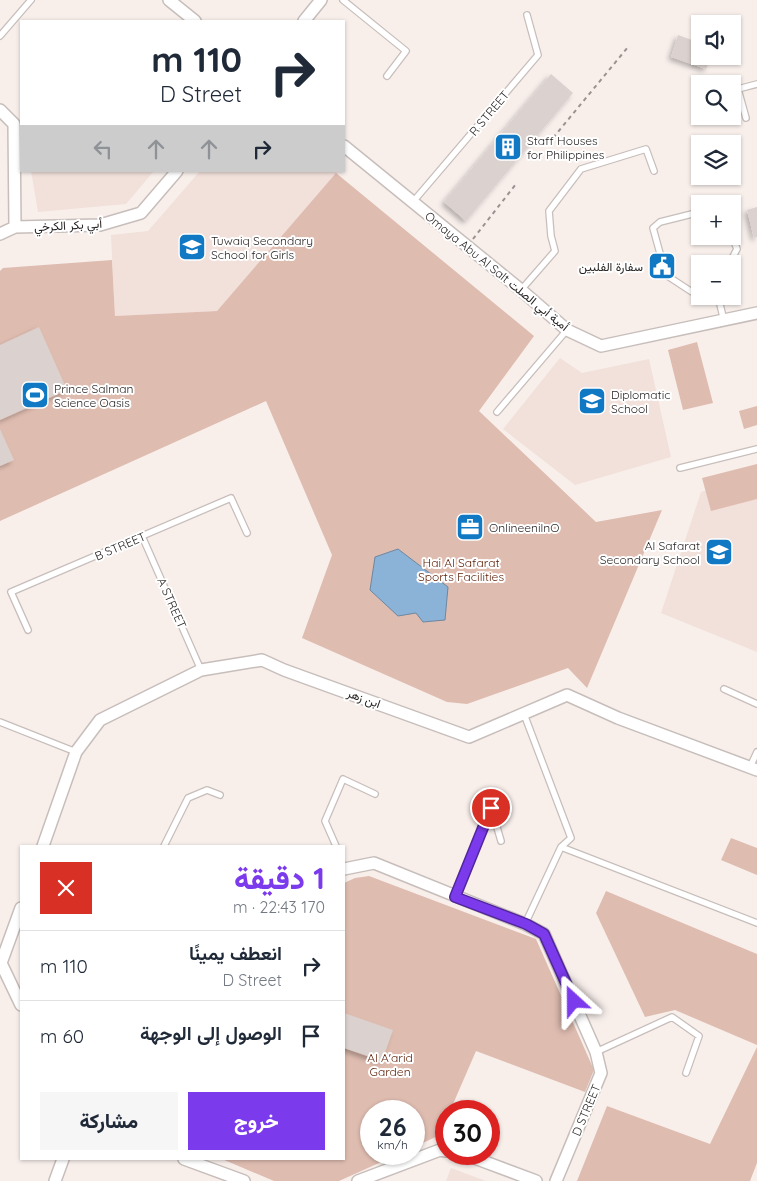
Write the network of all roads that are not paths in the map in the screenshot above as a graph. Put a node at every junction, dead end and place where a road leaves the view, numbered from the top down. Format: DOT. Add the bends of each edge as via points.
graph roads {
  1 [pos="30,0"];
  2 [pos="169,0"];
  3 [pos="321,0"];
  4 [pos="343,0"];
  5 [pos="527,15"];
  6 [pos="194,20"];
  7 [pos="305,20"];
  8 [pos="0,36"];
  9 [pos="386,76"];
  10 [pos="757,84"];
  11 [pos="0,110"];
  12 [pos="746,118"];
  13 [pos="345,147"];
  14 [pos="654,171"];
  15 [pos="177,172"];
  16 [pos="412,203"];
  17 [pos="691,214"];
  18 [pos="15,227"];
  19 [pos="0,234"];
  20 [pos="521,290"];
  21 [pos="691,291"];
  22 [pos="720,305"];
  23 [pos="757,313"];
  24 [pos="724,321"];
  25 [pos="567,330"];
  26 [pos="497,412"];
  27 [pos="757,449"];
  28 [pos="680,468"];
  29 [pos="247,533"];
  30 [pos="142,536"];
  31 [pos="28,630"];
  32 [pos="201,670"];
  33 [pos="724,689"];
  34 [pos="757,704"];
  35 [pos="524,714"];
  36 [pos="0,722"];
  37 [pos="76,752"];
  38 [pos="757,752"];
  39 [pos="754,768"];
  40 [pos="375,794"];
  41 [pos="220,795"];
  42 [pos="501,841"];
  43 [pos="43,845"];
  44 [pos="164,845"];
  45 [pos="336,845"];
  46 [pos="561,847"];
  47 [pos="345,867"];
  48 [pos="455,897"];
  49 [pos="20,911"];
  50 [pos="757,923"];
  51 [pos="526,924"];
  52 [pos="1,963"];
  53 [pos="20,1003"];
  54 [pos="596,1052"];
  55 [pos="686,1073"];
  56 [pos="435,1152"];
  57 [pos="63,1160"];
  58 [pos="187,1160"];
  59 [pos="493,1165"];
  60 [pos="55,1181"];
  61 [pos="244,1181"];
  62 [pos="358,1181"];
  63 [pos="536,1181"];
  64 [pos="556,1181"];
  1 -- 8 [label="lane"];
  2 -- 6 [label="street"];
  3 -- 7 [label="street"];
  4 -- 9 [label="lane" via="406,51"];
  5 -- 16 [label="lane, R STREET" via="538,54"];
  10 -- 12 [label="lane" via="738,89"];
  11 -- 18 [label="street" via="14,124"];
  13 -- 16 [label="street, Omaya Abu Al Salt أمية أبي الصلت"];
  14 -- 20 [label="lane" via="646,148 581,169 550,211 555,251"];
  15 -- 18 [label="street, أبي بكر الكرخي" via="141,214 100,225"];
  16 -- 20 [label="street, Omaya Abu Al Salt أمية أبي الصلت"];
  17 -- 21 [label="lane" via="660,222 653,228 666,275"];
  18 -- 19 [label="street, أبي بكر الكرخي"];
  20 -- 25 [label="street, Omaya Abu Al Salt أمية أبي الصلت"];
  22 -- 24 [label="lane"];
  23 -- 24 [label="street, Omaya Abu Al Salt أمية أبي الصلت"];
  24 -- 25 [label="street, Omaya Abu Al Salt أمية أبي الصلت" via="601,346"];
  25 -- 26 [label="lane"];
  27 -- 28 [label="lane"];
  29 -- 30 [label="lane, B STREET" via="231,498"];
  30 -- 31 [label="lane, B STREET" via="11,592"];
  30 -- 32 [label="lane, A STREET"];
  32 -- 35 [label="street, ابن زهر" via="262,660 469,737"];
  32 -- 37 [label="street, ابن زهر" via="100,720"];
  33 -- 34 [label="lane"];
  35 -- 39 [label="street, ابن زهر" via="567,695 618,718"];
  35 -- 46 [label="lane" via="571,838"];
  36 -- 37 [label="lane"];
  37 -- 43 [label="street, ابن زهر"];
  38 -- 39 [label="lane"];
  40 -- 45 [label="lane" via="343,779 325,821"];
  41 -- 44 [label="lane" via="207,790 188,798"];
  42 -- 48 [label="lane" via="491,808"];
  46 -- 50 [label="lane"];
  46 -- 51 [label="lane"];
  47 -- 48 [label="street, D STREET" via="374,863"];
  48 -- 51 [label="street, D STREET"];
  49 -- 52 [label="street"];
  51 -- 54 [label="street, D STREET" via="544,934"];
  52 -- 53 [label="street"];
  54 -- 55 [label="lane" via="672,1017 699,1036"];
  54 -- 64 [label="street, D STREET" via="601,1073"];
  56 -- 62 [label="street"];
  57 -- 60 [label="street"];
  58 -- 61 [label="street"];
  59 -- 63 [label="street"];
}
